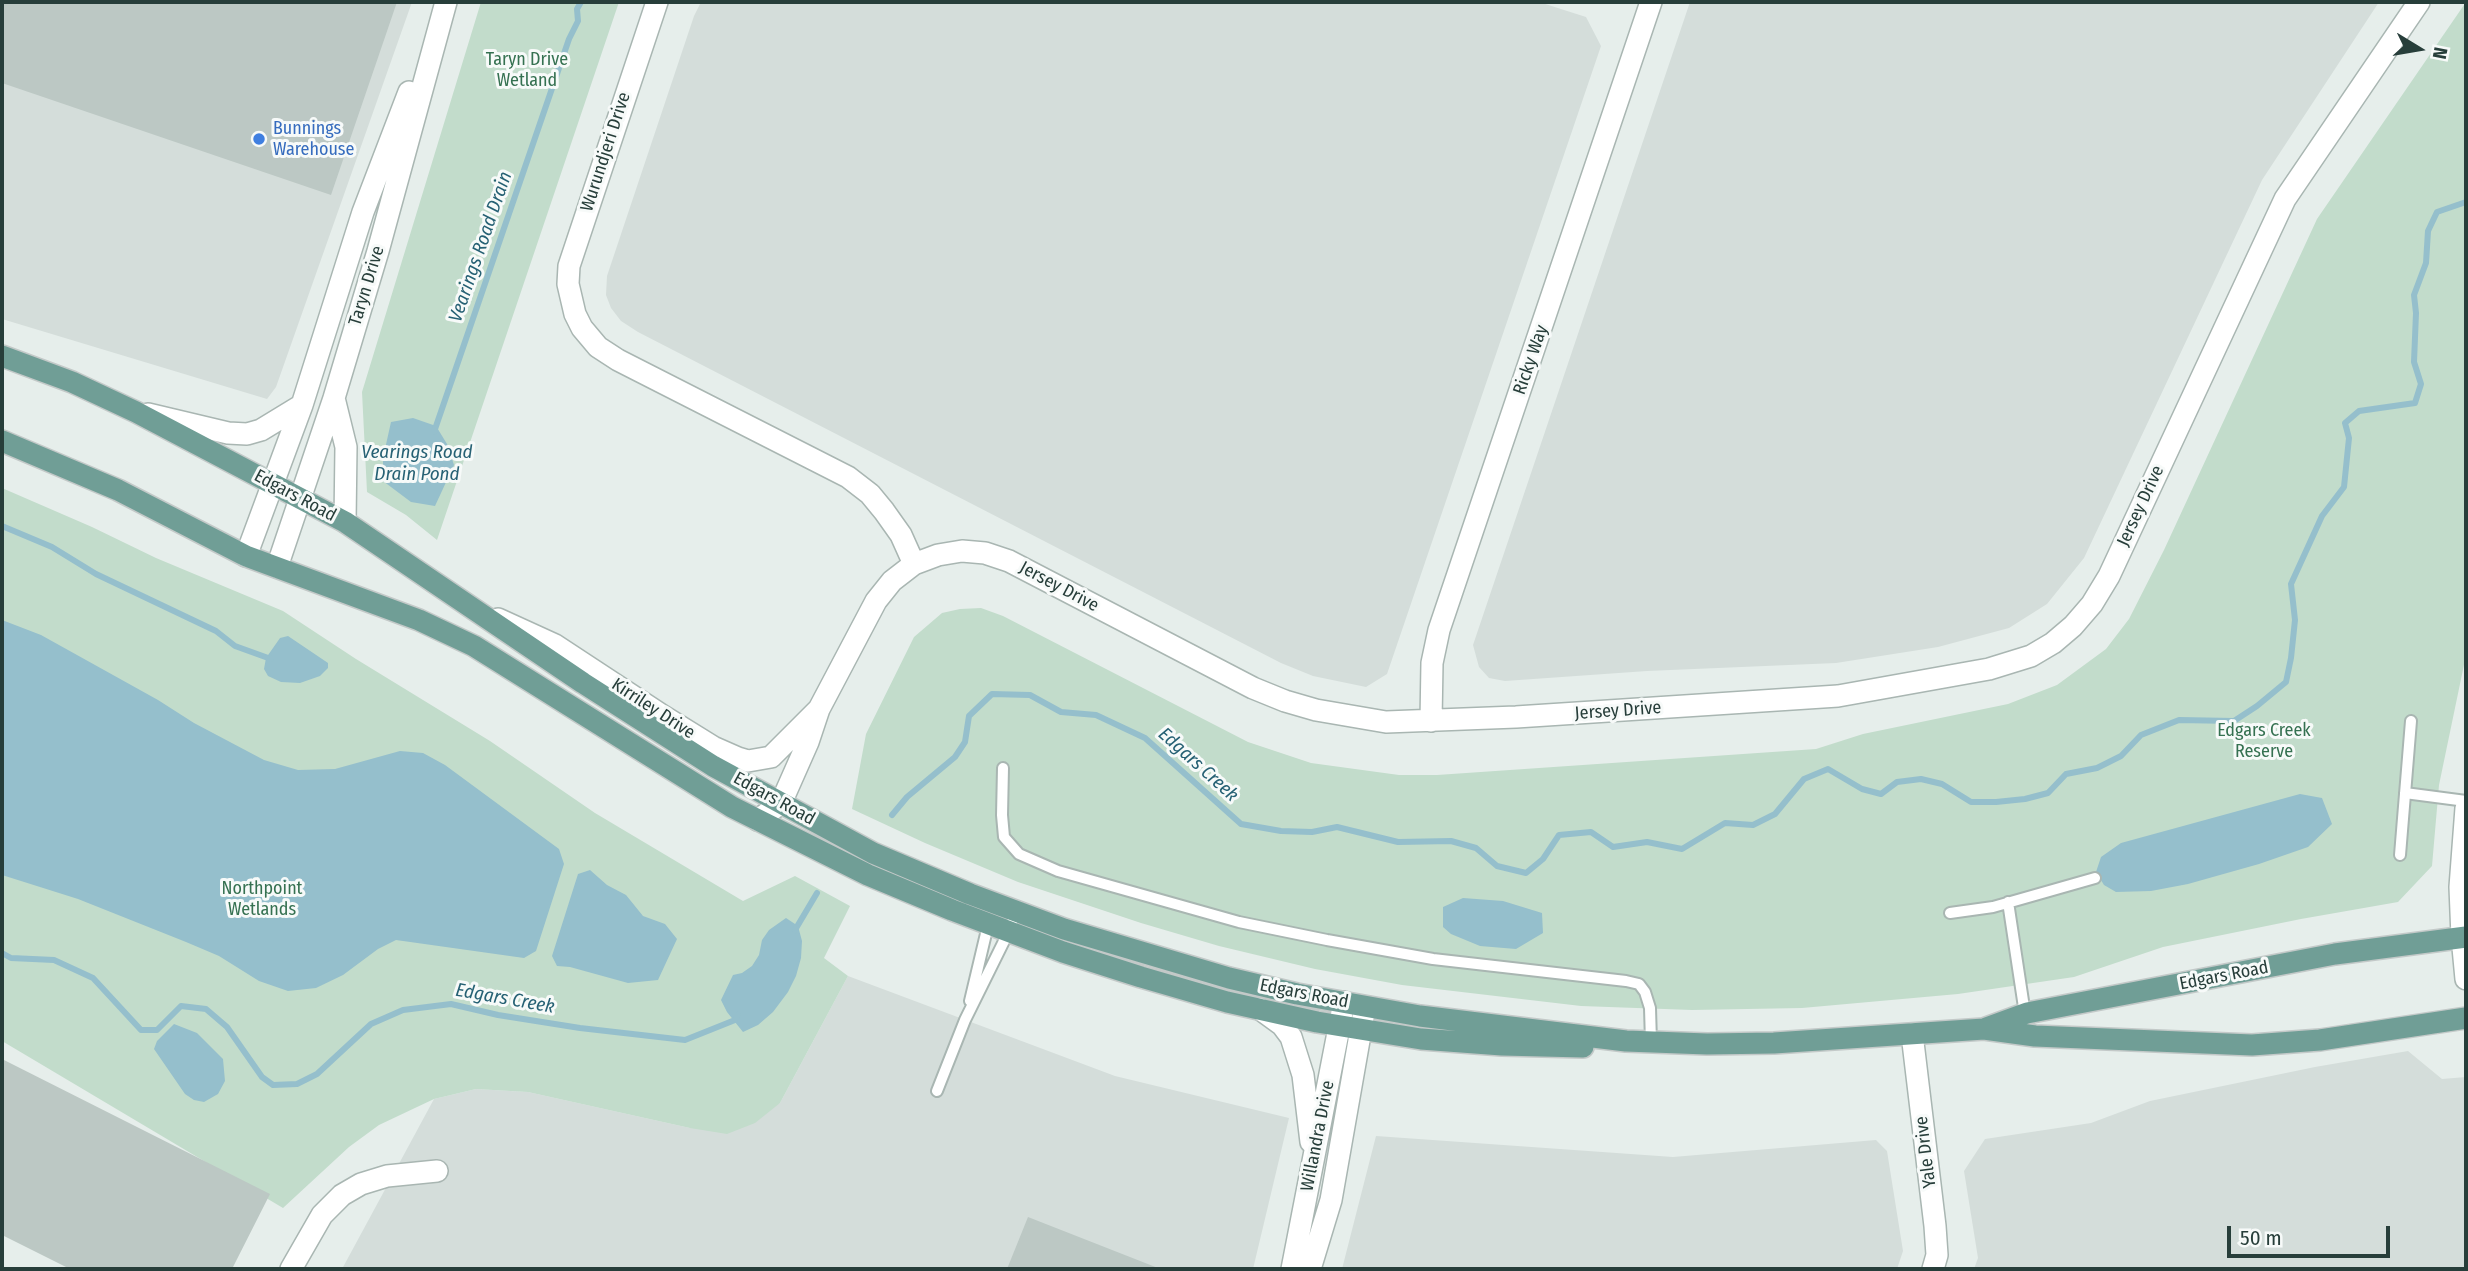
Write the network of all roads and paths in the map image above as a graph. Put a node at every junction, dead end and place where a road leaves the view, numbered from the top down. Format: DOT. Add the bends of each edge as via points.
graph roads {
  1 [pos="445,2"];
  2 [pos="656,2"];
  3 [pos="1650,2"];
  4 [pos="2419,2"];
  5 [pos="2,356"];
  6 [pos="334,398"];
  7 [pos="302,405"];
  8 [pos="136,412"];
  9 [pos="2,440"];
  10 [pos="273,484"];
  11 [pos="301,498"];
  12 [pos="345,522"];
  13 [pos="246,556"];
  14 [pos="914,564"];
  15 [pos="277,568"];
  16 [pos="480,612"];
  17 [pos="819,709"];
  18 [pos="2411,721"];
  19 [pos="1431,722"];
  20 [pos="1003,768"];
  21 [pos="2405,793"];
  22 [pos="2466,801"];
  23 [pos="781,803"];
  24 [pos="2466,808"];
  25 [pos="758,820"];
  26 [pos="2400,855"];
  27 [pos="2095,878"];
  28 [pos="2008,902"];
  29 [pos="1950,913"];
  30 [pos="992,914"];
  31 [pos="1013,921"];
  32 [pos="2464,937"];
  33 [pos="2466,979"];
  34 [pos="1344,1003"];
  35 [pos="1366,1006"];
  36 [pos="1259,1008"];
  37 [pos="2025,1014"];
  38 [pos="2466,1017"];
  39 [pos="965,1020"];
  40 [pos="1340,1025"];
  41 [pos="1361,1029"];
  42 [pos="1984,1029"];
  43 [pos="1912,1034"];
  44 [pos="1626,1041"];
  45 [pos="1651,1042"];
  46 [pos="937,1091"];
  47 [pos="1314,1162"];
  48 [pos="437,1171"];
  49 [pos="291,1269"];
  50 [pos="1292,1269"];
  51 [pos="1310,1269"];
  52 [pos="1933,1269"];
  1 -- 6 [label="street, Taryn Drive"];
  1 -- 7 [label="street, Taryn Drive" via="363,212"];
  2 -- 14 [label="street, Wurundjeri Drive" via="572,257 568,284 582,328 598,347 618,360 848,477 884,511"];
  3 -- 19 [label="street, Ricky Way" via="1438,630"];
  4 -- 19 [label="street, Jersey Drive" via="2285,199 2109,576 2086,611 2053,643 2031,656 1989,668 1838,696"];
  5 -- 8 [label="main road, Edgars Road"];
  6 -- 11 [label="street, Taryn Drive"];
  6 -- 12 [label="street" via="346,447"];
  7 -- 8 [label="street" via="247,434"];
  7 -- 10 [label="street, Taryn Drive"];
  8 -- 10 [label="main road, Edgars Road"];
  9 -- 13 [label="main road, Edgars Road" via="118,490"];
  10 -- 11 [label="main road, Edgars Road"];
  10 -- 13 [label="street, Taryn Drive"];
  11 -- 12 [label="main road, Edgars Road"];
  11 -- 15 [label="street, Taryn Drive"];
  12 -- 16 [label="main road, Edgars Road"];
  13 -- 15 [label="main road, Edgars Road"];
  14 -- 17 [label="street, Kirriley Drive" via="876,601"];
  14 -- 19 [label="street, Jersey Drive" via="962,551 985,553 1285,701 1356,718"];
  15 -- 25 [label="main road, Edgars Road" via="418,620 474,646"];
  16 -- 17 [label="street, Kirriley Drive" via="555,645 713,747 748,761 771,757"];
  16 -- 23 [label="main road, Edgars Road" via="698,757"];
  17 -- 23 [label="street, Kirriley Drive"];
  18 -- 21 [label="lane"];
  20 -- 45 [label="lane" via="1004,837 1019,854 1058,871 1239,922 1327,940 1433,959 1639,984 1650,1008"];
  21 -- 22 [label="lane"];
  21 -- 26 [label="lane"];
  23 -- 25 [label="street, Kirriley Drive"];
  23 -- 30 [label="main road, Edgars Road"];
  24 -- 32 [label="street" via="2460,887"];
  25 -- 30 [label="main road, Edgars Road" via="868,875"];
  27 -- 28 [label="lane"];
  28 -- 29 [label="lane"];
  28 -- 37 [label="lane"];
  30 -- 31 [label="main road, Edgars Road"];
  30 -- 39 [label="lane"];
  31 -- 34 [label="main road, Edgars Road" via="1077,933 1229,978"];
  31 -- 36 [label="main road, Edgars Road" via="1062,952"];
  31 -- 39 [label="lane"];
  32 -- 33 [label="street"];
  32 -- 37 [label="main road, Edgars Road" via="2334,954"];
  34 -- 35 [label="main road, Edgars Road"];
  34 -- 40 [label="street, Willandra Drive"];
  35 -- 41 [label="street, Willandra Drive"];
  35 -- 44 [label="main road, Edgars Road"];
  36 -- 40 [label="main road, Edgars Road"];
  36 -- 47 [label="street" via="1282,1025 1299,1058"];
  37 -- 42 [label="main road, Edgars Road"];
  38 -- 42 [label="main road, Edgars Road" via="2320,1040 2252,1045 2035,1036"];
  39 -- 46 [label="lane"];
  40 -- 41 [label="main road, Edgars Road"];
  40 -- 47 [label="street, Willandra Drive"];
  41 -- 44 [label="main road, Edgars Road" via="1502,1045 1580,1048"];
  41 -- 51 [label="street, Willandra Drive" via="1331,1200"];
  42 -- 43 [label="main road, Edgars Road"];
  43 -- 45 [label="main road, Edgars Road" via="1774,1043"];
  43 -- 52 [label="street, Yale Drive" via="1936,1226"];
  44 -- 45 [label="main road, Edgars Road"];
  47 -- 50 [label="street, Willandra Drive"];
  48 -- 49 [label="street" via="387,1176 342,1195 323,1214"];
}
